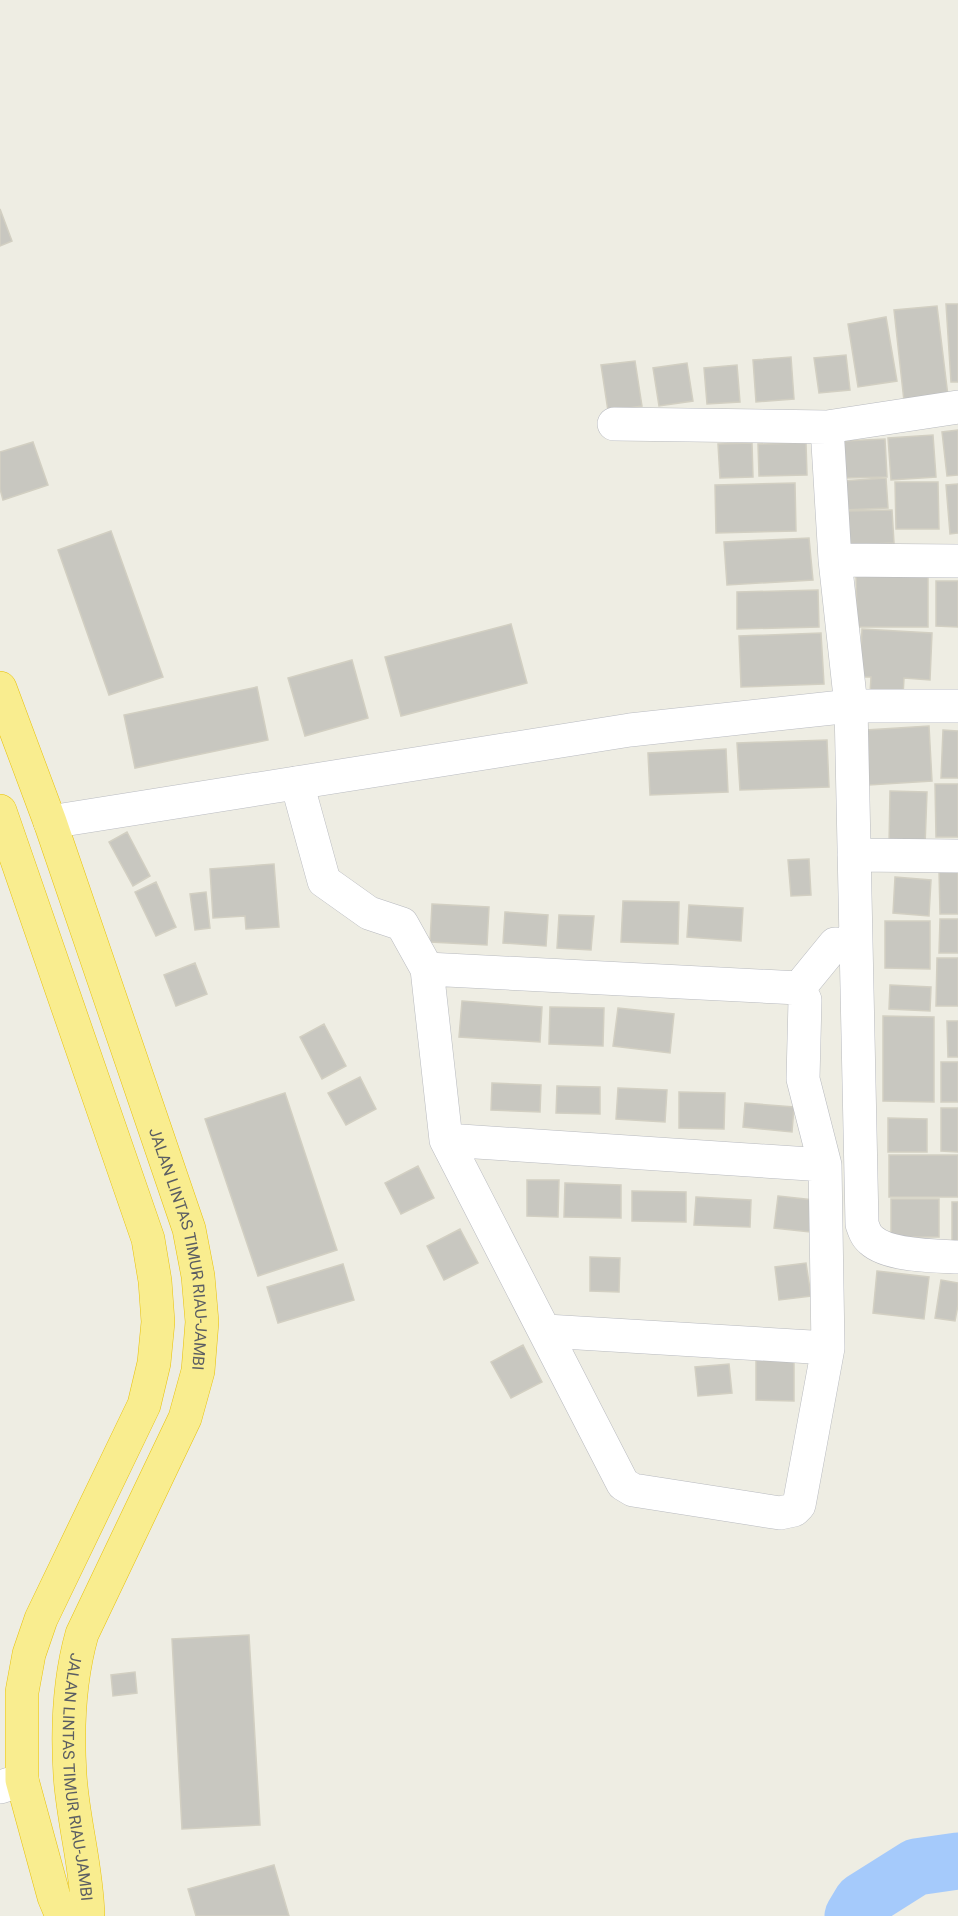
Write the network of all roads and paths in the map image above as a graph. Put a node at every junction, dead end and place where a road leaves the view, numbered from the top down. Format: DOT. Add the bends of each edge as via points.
graph roads {
  1 [pos="958,407"];
  2 [pos="614,424"];
  3 [pos="827,428"];
  4 [pos="835,560"];
  5 [pos="958,561"];
  6 [pos="0,688"];
  7 [pos="851,706"];
  8 [pos="958,706"];
  9 [pos="297,783"];
  10 [pos="0,811"];
  11 [pos="50,822"];
  12 [pos="855,855"];
  13 [pos="958,856"];
  14 [pos="855,946"];
  15 [pos="427,969"];
  16 [pos="799,988"];
  17 [pos="446,1140"];
  18 [pos="825,1165"];
  19 [pos="958,1257"];
  20 [pos="546,1331"];
  21 [pos="828,1347"];
  22 [pos="11,1784"];
  23 [pos="62,1916"];
  24 [pos="88,1916"];
  1 -- 3 [label="street"];
  2 -- 3 [label="street"];
  3 -- 4 [label="street"];
  4 -- 5 [label="street"];
  4 -- 7 [label="street"];
  6 -- 11 [label="highway, JALAN LINTAS TIMUR RIAU-JAMBI"];
  7 -- 8 [label="street"];
  7 -- 9 [label="street" via="630,730"];
  7 -- 12 [label="street"];
  9 -- 11 [label="street"];
  9 -- 15 [label="street" via="324,881 369,913 402,924"];
  10 -- 22 [label="highway, JALAN LINTAS TIMUR RIAU-JAMBI" via="148,1239 158,1322 144,1405 41,1619 29,1654"];
  11 -- 24 [label="highway, JALAN LINTAS TIMUR RIAU-JAMBI" via="189,1229 202,1322 198,1371 185,1418 81,1634 74,1662 70,1776 88,1892"];
  12 -- 13 [label="street"];
  12 -- 14 [label="street"];
  14 -- 16 [label="street" via="835,944"];
  14 -- 19 [label="street" via="862,1224 869,1239 886,1249"];
  15 -- 16 [label="street"];
  15 -- 17 [label="street"];
  16 -- 18 [label="street" via="805,1000 803,1079"];
  17 -- 18 [label="street"];
  17 -- 20 [label="street"];
  18 -- 21 [label="street"];
  20 -- 21 [label="street"];
  20 -- 21 [label="street" via="627,1488 780,1513 794,1510 800,1504"];
  22 -- 23 [label="highway, JALAN LINTAS TIMUR RIAU-JAMBI"];
}
